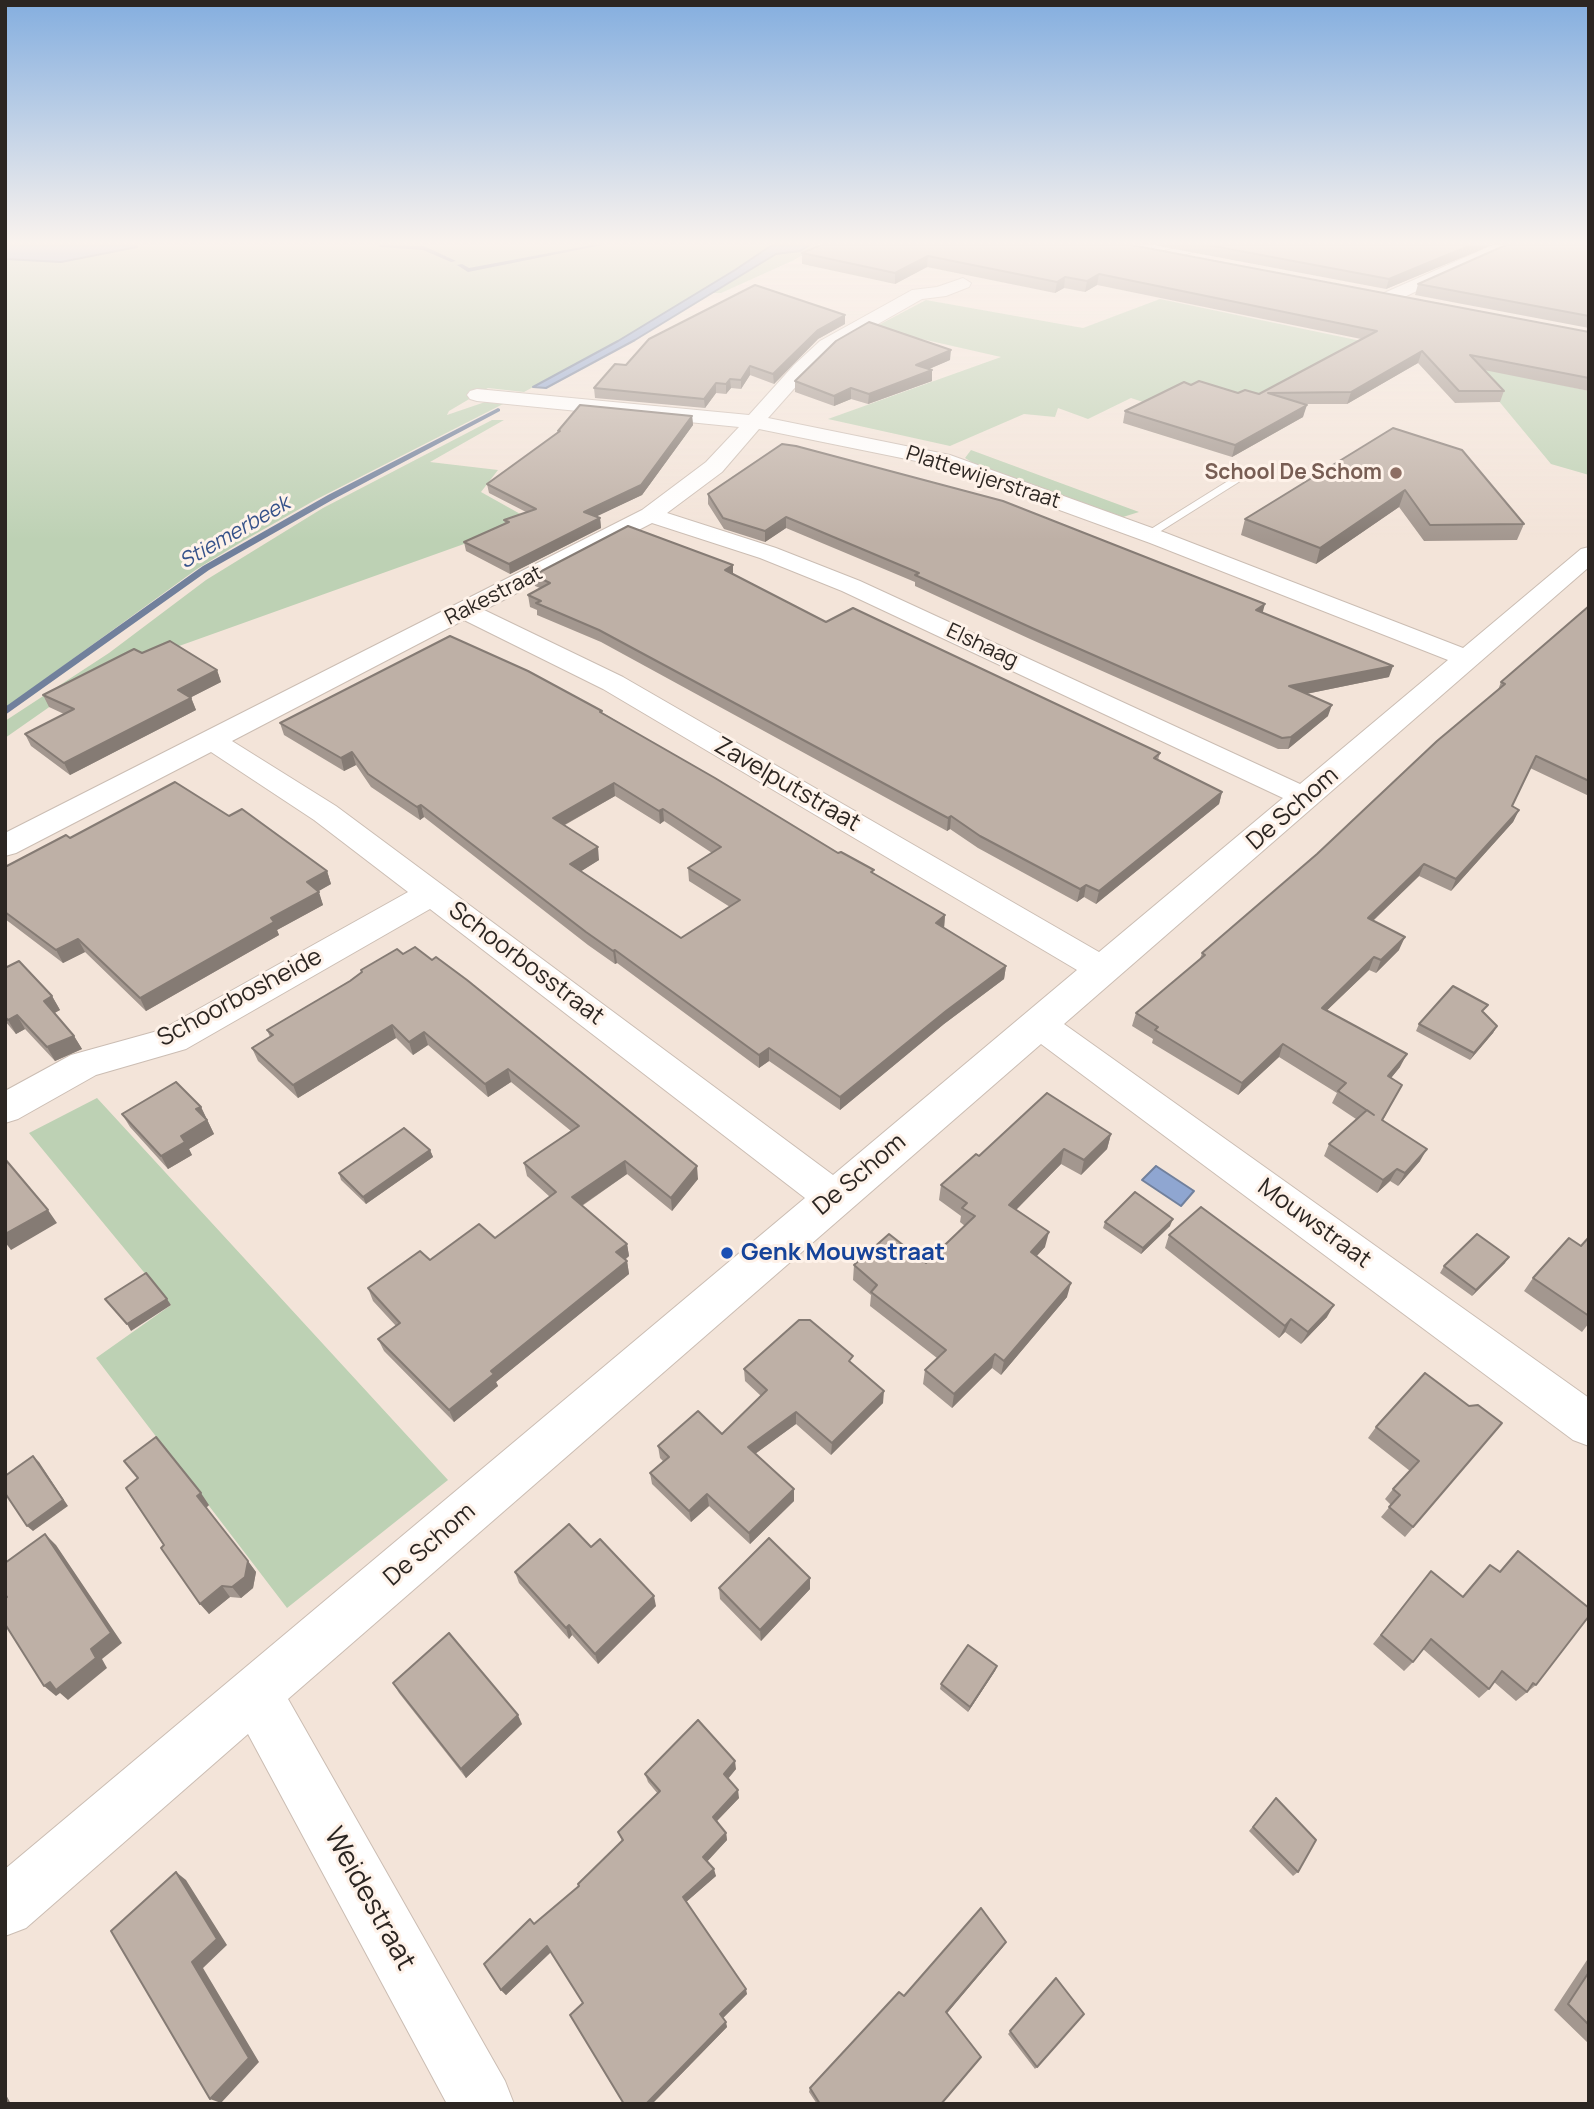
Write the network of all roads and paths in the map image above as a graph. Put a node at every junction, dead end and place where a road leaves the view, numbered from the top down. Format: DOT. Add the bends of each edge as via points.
graph roads {
  1 [pos="830,343"];
  2 [pos="477,395"];
  3 [pos="755,422"];
  4 [pos="1248,473"];
  5 [pos="650,515"];
  6 [pos="1149,534"];
  7 [pos="1589,554"];
  8 [pos="465,611"];
  9 [pos="1466,658"];
  10 [pos="213,741"];
  11 [pos="1306,798"];
  12 [pos="5,846"];
  13 [pos="432,893"];
  14 [pos="1103,970"];
  15 [pos="1039,1024"];
  16 [pos="5,1109"];
  17 [pos="833,1197"];
  18 [pos="1589,1425"];
  19 [pos="256,1695"];
  20 [pos="5,1907"];
  21 [pos="482,2104"];
  1 -- 3 [label="street, Rakestraat"];
  2 -- 3 [label="street, Plattewijerstraat"];
  3 -- 5 [label="street, Rakestraat" via="714,467"];
  3 -- 6 [label="street, Plattewijerstraat" via="942,460"];
  4 -- 6 [label="lane"];
  5 -- 8 [label="street, Rakestraat"];
  5 -- 11 [label="street, Elshaag" via="768,552 851,586"];
  6 -- 9 [label="street, Plattewijerstraat"];
  7 -- 9 [label="street, De Schom"];
  8 -- 10 [label="street, Rakestraat"];
  8 -- 14 [label="street, Zavelputstraat" via="613,683"];
  9 -- 11 [label="street, De Schom"];
  10 -- 12 [label="street, Rakestraat"];
  10 -- 13 [label="street, Schoorbosstraat" via="325,813"];
  11 -- 14 [label="street, De Schom"];
  13 -- 16 [label="street, Schoorbosheide" via="173,1040 84,1065"];
  13 -- 17 [label="street, Schoorbosstraat"];
  14 -- 15 [label="street, De Schom"];
  15 -- 17 [label="street, De Schom"];
  15 -- 18 [label="street, Mouwstraat"];
  17 -- 19 [label="street, De Schom"];
  19 -- 20 [label="street, De Schom"];
  19 -- 21 [label="street, Weidestraat"];
}
